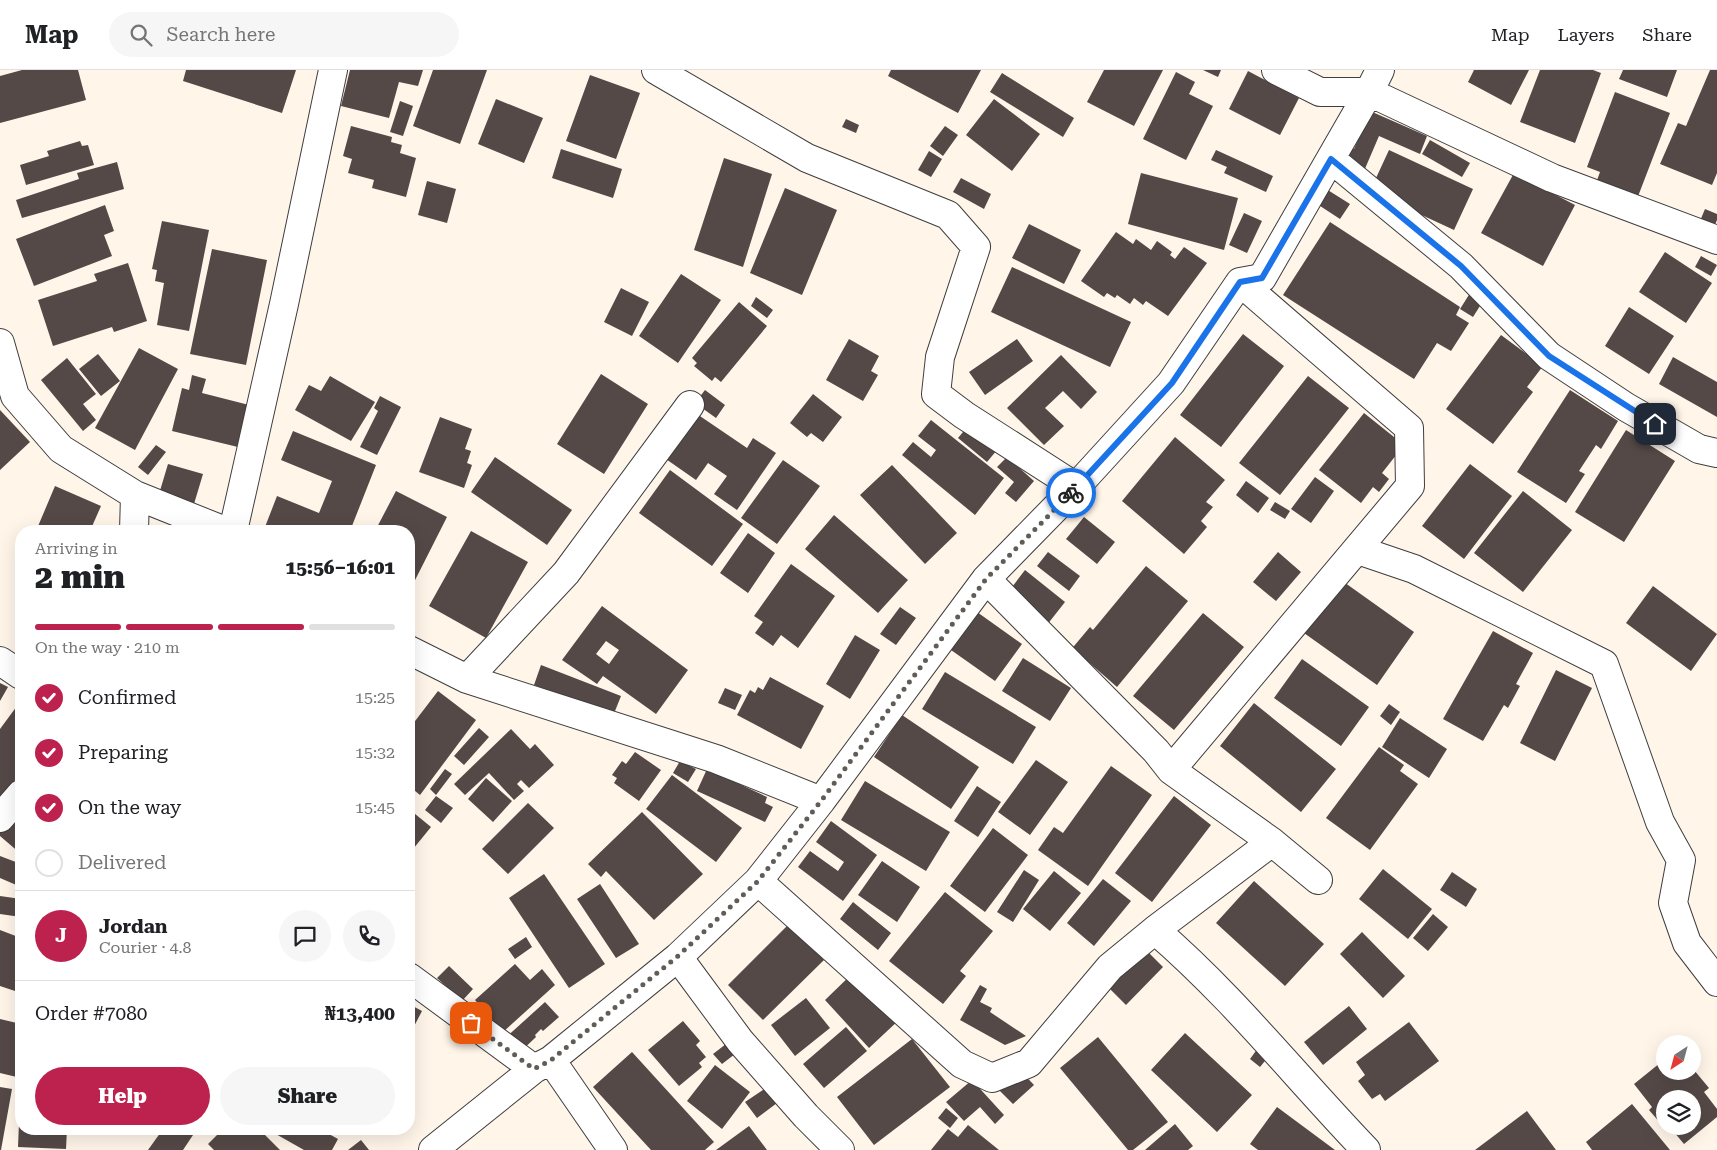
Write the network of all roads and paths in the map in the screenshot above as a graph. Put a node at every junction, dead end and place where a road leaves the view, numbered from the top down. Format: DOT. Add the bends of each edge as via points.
graph roads {
  1 [pos="333,70"];
  2 [pos="656,70"];
  3 [pos="1276,70"];
  4 [pos="1375,81"];
  5 [pos="1331,159"];
  6 [pos="1717,240"];
  7 [pos="1240,282"];
  8 [pos="0,343"];
  9 [pos="690,405"];
  10 [pos="1717,453"];
  11 [pos="1076,487"];
  12 [pos="135,495"];
  13 [pos="134,525"];
  14 [pos="211,525"];
  15 [pos="234,525"];
  16 [pos="1358,550"];
  17 [pos="986,579"];
  18 [pos="415,653"];
  19 [pos="0,661"];
  20 [pos="15,671"];
  21 [pos="467,679"];
  22 [pos="1171,770"];
  23 [pos="15,801"];
  24 [pos="821,801"];
  25 [pos="0,818"];
  26 [pos="1272,842"];
  27 [pos="1318,880"];
  28 [pos="758,881"];
  29 [pos="1155,930"];
  30 [pos="678,956"];
  31 [pos="415,981"];
  32 [pos="1717,982"];
  33 [pos="542,1064"];
  34 [pos="434,1150"];
  35 [pos="613,1150"];
  36 [pos="840,1150"];
  37 [pos="1366,1150"];
  1 -- 15 [label="street"];
  2 -- 11 [label="street" via="807,158 948,215 976,248 940,357 936,394"];
  3 -- 4 [label="street" via="1320,92"];
  4 -- 5 [label="street"];
  4 -- 6 [label="street" via="1552,178"];
  5 -- 7 [label="street" via="1262,278"];
  5 -- 10 [label="street" via="1461,266 1549,356 1626,407 1699,449"];
  7 -- 11 [label="street" via="1172,383"];
  7 -- 16 [label="street" via="1409,428 1410,486"];
  8 -- 12 [label="street" via="15,396 61,450"];
  9 -- 21 [label="street" via="566,572"];
  11 -- 17 [label="street"];
  12 -- 13 [label="street"];
  12 -- 14 [label="street"];
  16 -- 22 [label="street"];
  16 -- 32 [label="street" via="1414,569 1604,664 1660,822 1681,860 1673,902 1687,944"];
  17 -- 22 [label="street"];
  17 -- 24 [label="street"];
  18 -- 21 [label="street"];
  19 -- 20 [label="street"];
  21 -- 24 [label="street" via="716,759"];
  22 -- 26 [label="street"];
  23 -- 25 [label="street"];
  24 -- 28 [label="street"];
  26 -- 27 [label="street"];
  26 -- 29 [label="street"];
  28 -- 29 [label="street" via="962,1064 992,1078 1029,1063 1110,967"];
  28 -- 30 [label="street"];
  29 -- 37 [label="street" via="1192,962"];
  30 -- 33 [label="street"];
  30 -- 36 [label="street" via="740,1041"];
  31 -- 33 [label="street"];
  33 -- 34 [label="street"];
  33 -- 35 [label="street"];
}
